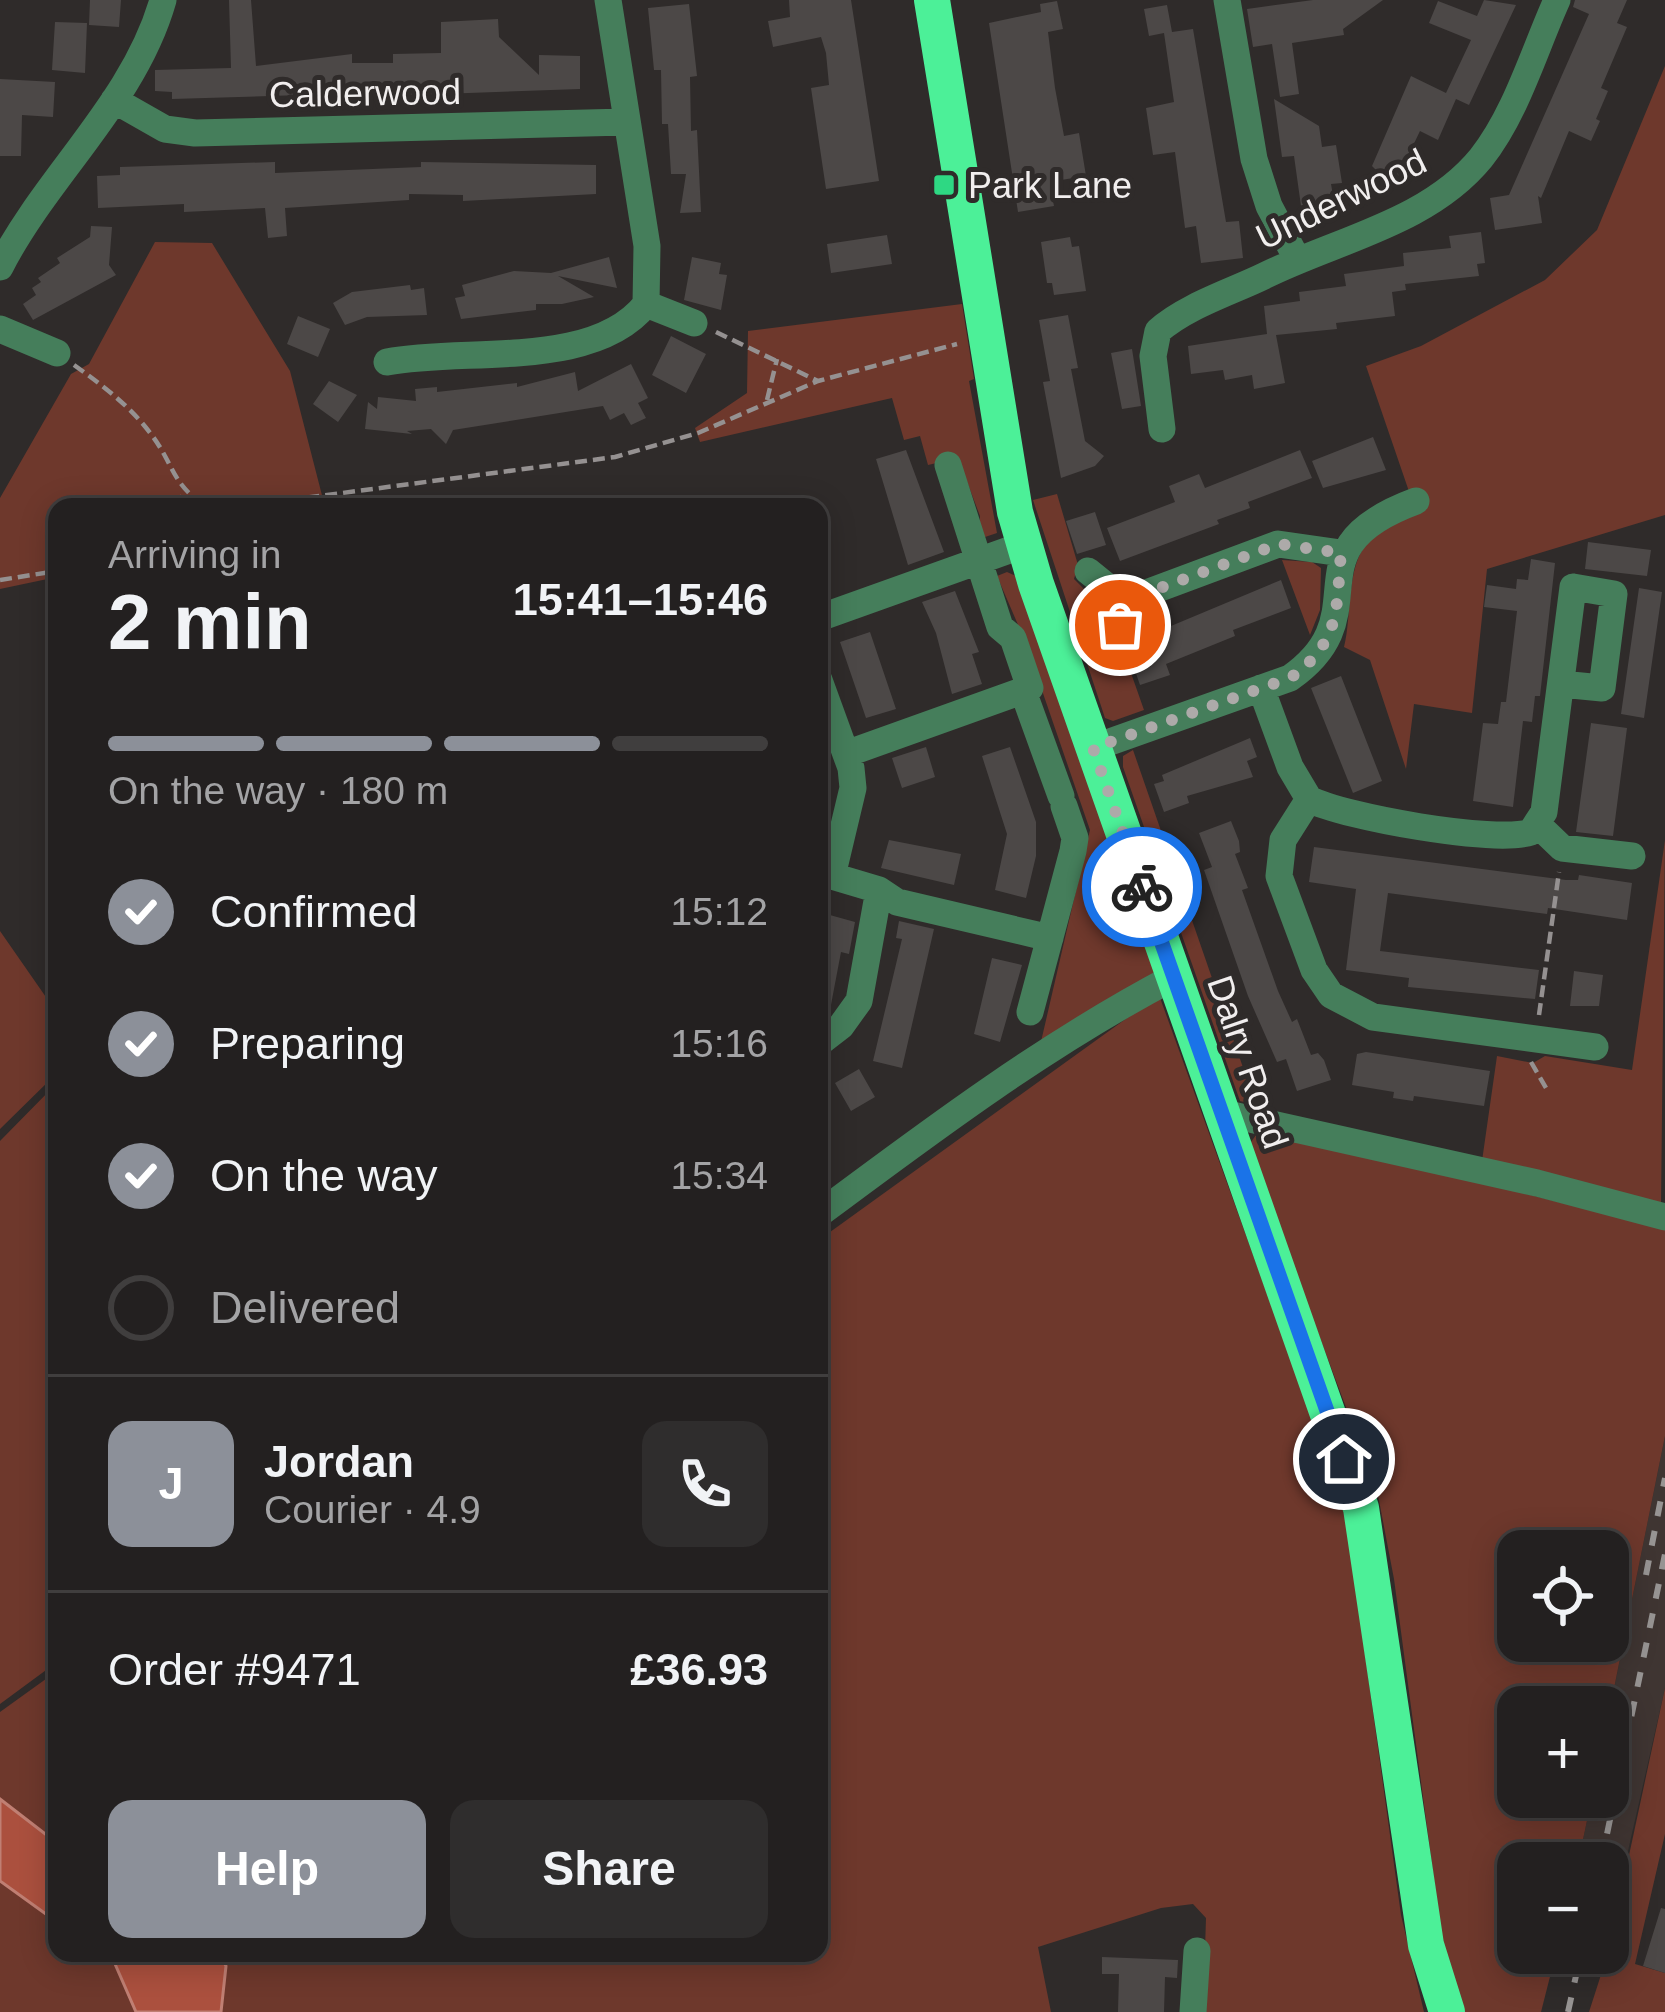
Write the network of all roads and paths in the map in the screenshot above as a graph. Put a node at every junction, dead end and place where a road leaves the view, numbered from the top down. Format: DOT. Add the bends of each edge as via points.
graph roads {
  1 [pos="163,0"];
  2 [pos="608,0"];
  3 [pos="932,0"];
  4 [pos="1227,0"];
  5 [pos="1557,0"];
  6 [pos="114,100"];
  7 [pos="626,122"];
  8 [pos="1298,260"];
  9 [pos="0,267"];
  10 [pos="646,304"];
  11 [pos="694,323"];
  12 [pos="0,329"];
  13 [pos="986,336"];
  14 [pos="57,353"];
  15 [pos="778,359"];
  16 [pos="387,362"];
  17 [pos="818,382"];
  18 [pos="766,402"];
  19 [pos="1162,429"];
  20 [pos="948,465"];
  21 [pos="183,492"];
  22 [pos="182,498"];
  23 [pos="193,498"];
  24 [pos="287,498"];
  25 [pos="1416,501"];
  26 [pos="1023,545"];
  27 [pos="1341,553"];
  28 [pos="978,564"];
  29 [pos="1088,571"];
  30 [pos="48,572"];
  31 [pos="0,580"];
  32 [pos="1125,601"];
  33 [pos="828,615"];
  34 [pos="1116,650"];
  35 [pos="1561,684"];
  36 [pos="1261,688"];
  37 [pos="1026,690"];
  38 [pos="828,705"];
  39 [pos="1093,748"];
  40 [pos="846,754"];
  41 [pos="1309,799"];
  42 [pos="1538,825"];
  43 [pos="1562,848"];
  44 [pos="1633,856"];
  45 [pos="828,868"];
  46 [pos="828,875"];
  47 [pos="879,890"];
  48 [pos="1050,938"];
  49 [pos="1174,977"];
  50 [pos="1030,1012"];
  51 [pos="828,1035"];
  52 [pos="1536,1038"];
  53 [pos="1595,1047"];
  54 [pos="1546,1088"];
  55 [pos="1223,1113"];
  56 [pos="828,1207"];
  57 [pos="1660,1216"];
  58 [pos="1197,1952"];
  59 [pos="1440,2010"];
  60 [pos="1193,2012"];
  1 -- 6 [label="street"];
  2 -- 7 [label="street"];
  3 -- 13 [label="highway, Dalry Road"];
  4 -- 8 [label="street" via="1253,160"];
  5 -- 8 [label="street, Underwood" via="1499,129 1468,172 1417,210"];
  6 -- 7 [label="street, Calderwood" via="165,129 195,133"];
  6 -- 9 [label="street"];
  7 -- 10 [label="street" via="647,246"];
  8 -- 19 [label="street, Underwood" via="1158,332"];
  10 -- 11 [label="street"];
  10 -- 16 [label="street" via="616,333 586,344"];
  11 -- 15 [label="path"];
  12 -- 14 [label="street"];
  13 -- 17 [label="path"];
  13 -- 26 [label="highway, Dalry Road"];
  14 -- 21 [label="path" via="141,423"];
  15 -- 17 [label="path"];
  15 -- 18 [label="path"];
  17 -- 18 [label="path"];
  18 -- 24 [label="path" via="615,457"];
  20 -- 28 [label="street"];
  21 -- 22 [label="path"];
  21 -- 23 [label="path"];
  25 -- 27 [label="street" via="1369,520"];
  26 -- 28 [label="street"];
  26 -- 39 [label="highway, Dalry Road"];
  27 -- 32 [label="street" via="1279,544"];
  27 -- 36 [label="street" via="1332,634 1304,668"];
  28 -- 33 [label="street"];
  28 -- 37 [label="street" via="1000,627 1013,638"];
  29 -- 32 [label="street"];
  30 -- 31 [label="path"];
  32 -- 34 [label="street"];
  35 -- 42 [label="street"];
  36 -- 39 [label="street"];
  36 -- 41 [label="street"];
  37 -- 40 [label="street"];
  37 -- 48 [label="street" via="1075,838"];
  38 -- 40 [label="street"];
  39 -- 49 [label="highway, Dalry Road"];
  40 -- 45 [label="street" via="853,788"];
  41 -- 42 [label="street" via="1336,811 1511,836"];
  41 -- 52 [label="street" via="1283,841 1279,876 1330,995 1373,1017"];
  42 -- 43 [label="street"];
  43 -- 44 [label="street"];
  43 -- 52 [label="path"];
  46 -- 47 [label="street"];
  47 -- 48 [label="street" via="897,902"];
  47 -- 51 [label="street" via="859,1001"];
  48 -- 50 [label="street"];
  49 -- 55 [label="highway, Dalry Road"];
  49 -- 56 [label="street" via="1007,1078"];
  52 -- 53 [label="street"];
  52 -- 54 [label="path" via="1531,1066"];
  55 -- 57 [label="street"];
  55 -- 59 [label="highway, Dalry Road" via="1361,1508"];
  58 -- 60 [label="street"];
}
